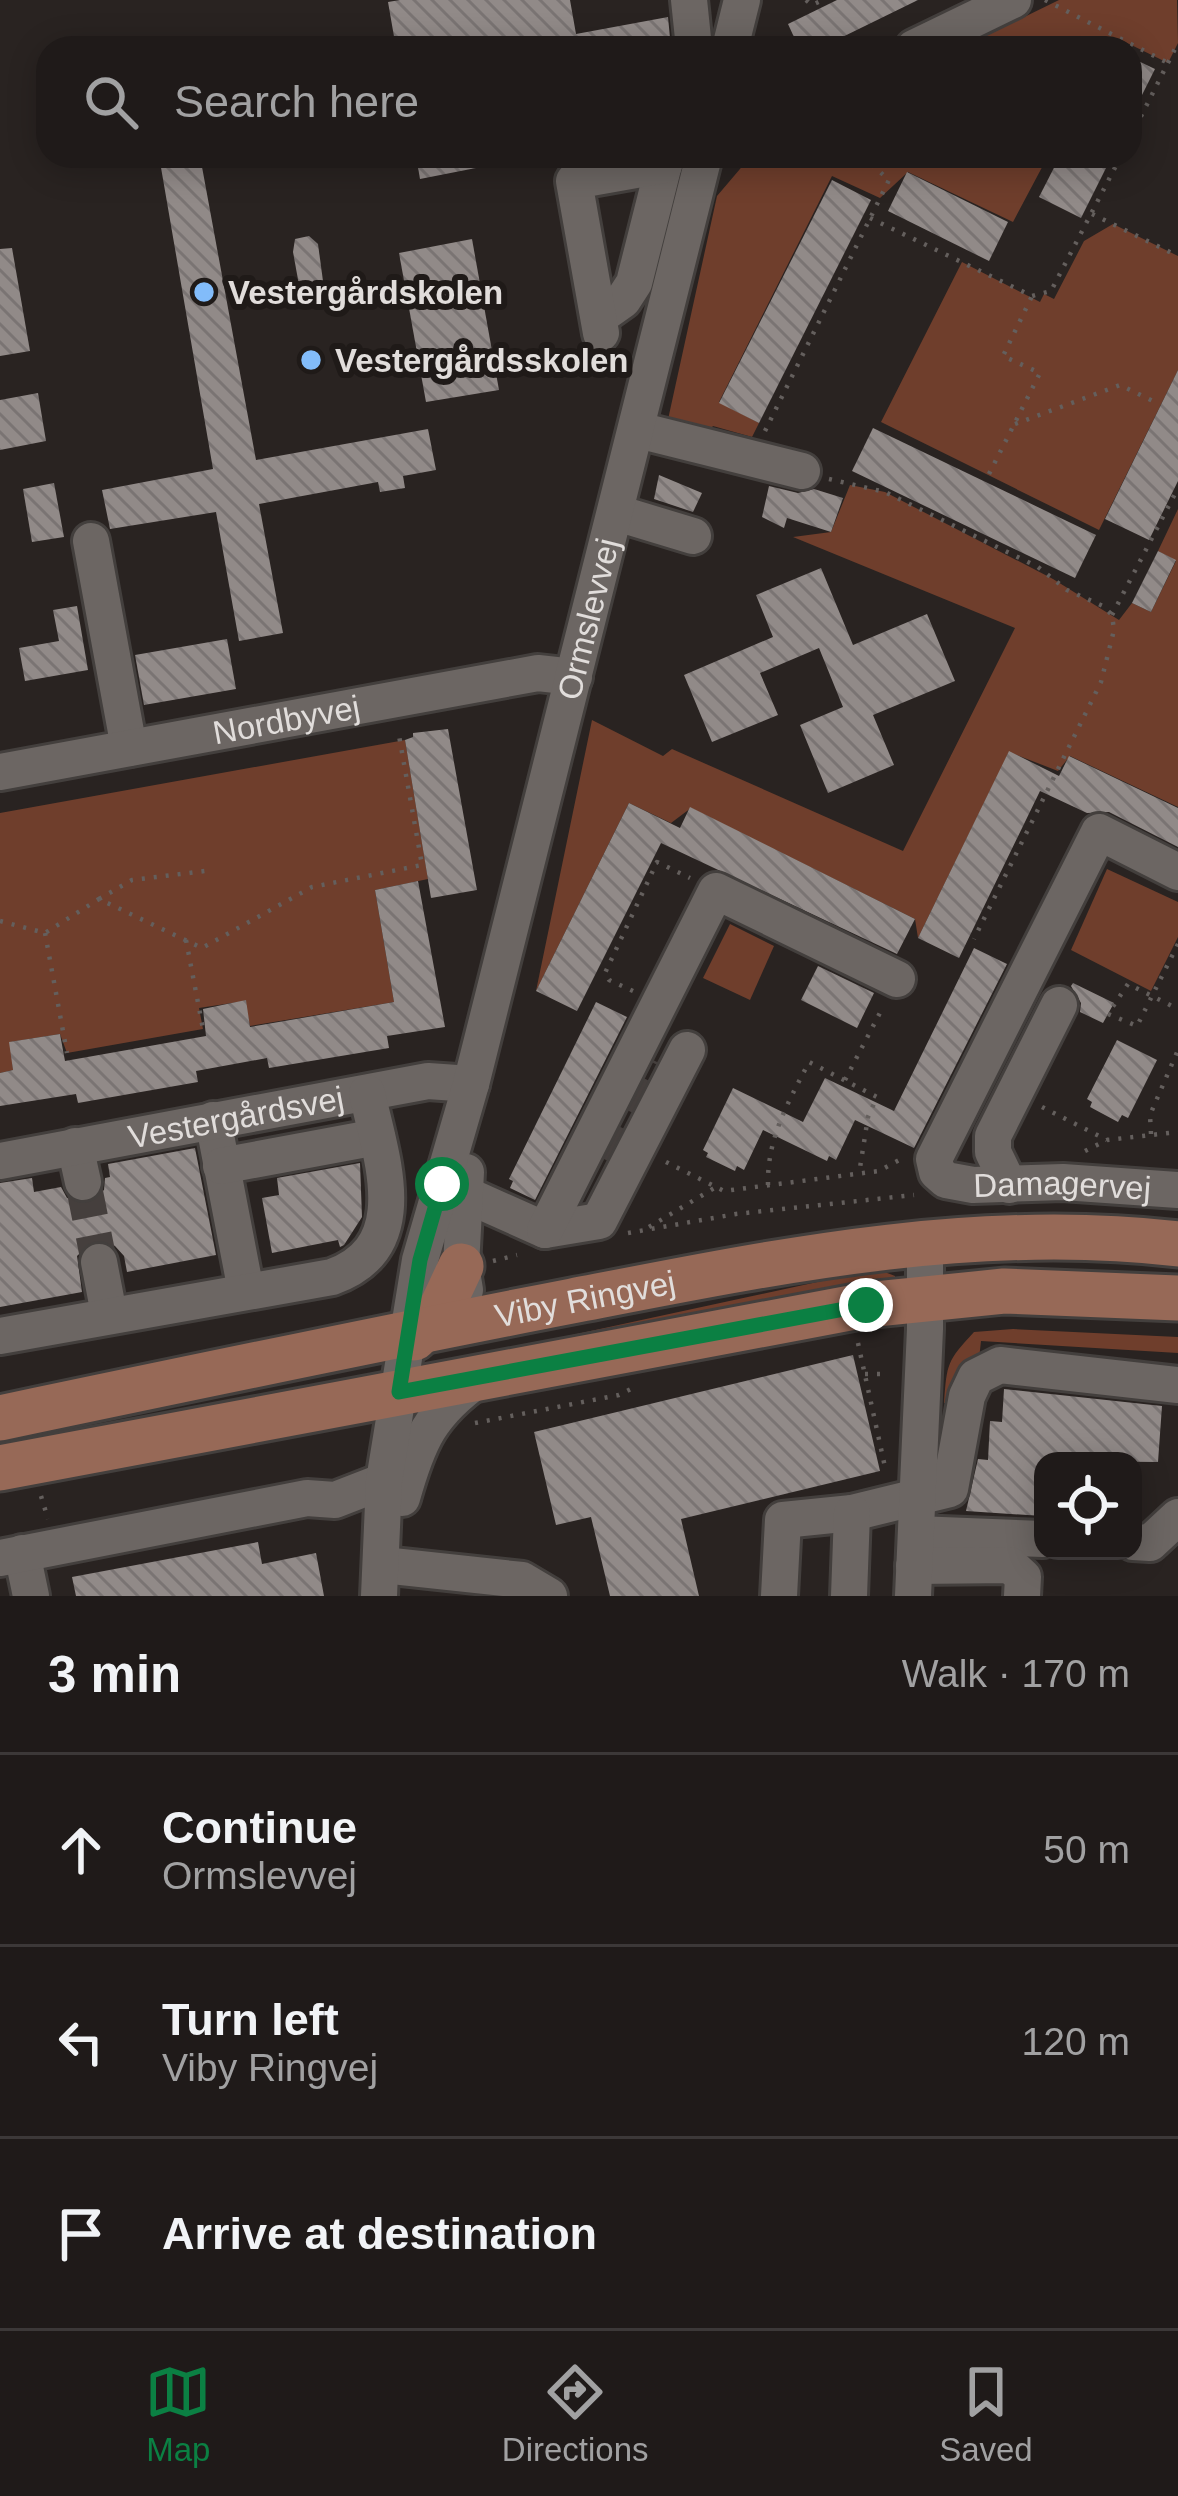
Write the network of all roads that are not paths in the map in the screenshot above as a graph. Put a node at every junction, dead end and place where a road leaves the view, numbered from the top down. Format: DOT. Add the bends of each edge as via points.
graph roads {
  1 [pos="689,0"];
  2 [pos="742,0"];
  3 [pos="1013,0"];
  4 [pos="963,11"];
  5 [pos="693,36"];
  6 [pos="733,36"];
  7 [pos="930,36"];
  8 [pos="633,168"];
  9 [pos="663,168"];
  10 [pos="701,168"];
  11 [pos="638,430"];
  12 [pos="802,471"];
  13 [pos="617,513"];
  14 [pos="693,536"];
  15 [pos="91,541"];
  16 [pos="574,677"];
  17 [pos="129,748"];
  18 [pos="0,772"];
  19 [pos="1178,872"];
  20 [pos="897,978"];
  21 [pos="1059,1005"];
  22 [pos="687,1050"];
  23 [pos="471,1084"];
  24 [pos="367,1093"];
  25 [pos="978,1105"];
  26 [pos="213,1120"];
  27 [pos="377,1137"];
  28 [pos="0,1161"];
  29 [pos="221,1166"];
  30 [pos="998,1186"];
  31 [pos="453,1189"];
  32 [pos="1178,1190"];
  33 [pos="545,1237"];
  34 [pos="925,1241"];
  35 [pos="1178,1244"];
  36 [pos="99,1262"];
  37 [pos="481,1262"];
  38 [pos="755,1265"];
  39 [pos="246,1291"];
  40 [pos="926,1298"];
  41 [pos="1178,1298"];
  42 [pos="109,1314"];
  43 [pos="487,1318"];
  44 [pos="0,1336"];
  45 [pos="413,1336"];
  46 [pos="481,1378"];
  47 [pos="1178,1385"];
  48 [pos="140,1388"];
  49 [pos="399,1392"];
  50 [pos="0,1396"];
  51 [pos="0,1418"];
  52 [pos="196,1430"];
  53 [pos="15,1465"];
  54 [pos="384,1481"];
  55 [pos="1178,1517"];
  56 [pos="900,1535"];
  57 [pos="1034,1539"];
  58 [pos="1142,1541"];
  59 [pos="26,1553"];
  60 [pos="381,1581"];
  61 [pos="31,1596"];
  62 [pos="549,1596"];
  63 [pos="779,1596"];
  64 [pos="849,1596"];
  65 [pos="1022,1596"];
  1 -- 5 [label="street"];
  2 -- 6 [label="street"];
  3 -- 4 [label="street"];
  4 -- 7 [label="street"];
  8 -- 9 [label="street" via="574,181 600,325 634,283"];
  10 -- 11 [label="street, Ormslevvej"];
  11 -- 12 [label="street"];
  11 -- 13 [label="street, Ormslevvej"];
  13 -- 14 [label="street"];
  13 -- 16 [label="street, Ormslevvej"];
  15 -- 17 [label="street"];
  16 -- 17 [label="street, Nordbyvej" via="538,673"];
  16 -- 23 [label="street, Ormslevvej"];
  17 -- 18 [label="street, Nordbyvej"];
  19 -- 30 [label="street, Damagervej" via="1099,832 940,1170"];
  20 -- 33 [label="street" via="716,891"];
  21 -- 30 [label="street" via="994,1136"];
  22 -- 33 [label="street" via="620,1152"];
  23 -- 24 [label="street, Vestergårdsvej" via="428,1081"];
  23 -- 31 [label="street, Ormslevvej"];
  24 -- 26 [label="street, Vestergårdsvej"];
  24 -- 27 [label="street"];
  25 -- 30 [label="street" via="971,1146"];
  26 -- 28 [label="street, Vestergårdsvej" via="79,1164"];
  26 -- 29 [label="street"];
  27 -- 29 [label="street"];
  27 -- 39 [label="street" via="390,1211 370,1252 332,1277"];
  29 -- 39 [label="street"];
  30 -- 32 [label="street, Damagervej"];
  31 -- 33 [label="street"];
  31 -- 37 [label="street, Ormslevvej"];
  31 -- 45 [label="street, Ormslevvej" via="420,1260"];
  34 -- 35 [label="main road, Viby Ringvej"];
  34 -- 38 [label="main road, Viby Ringvej"];
  34 -- 40 [label="street"];
  36 -- 42 [label="street"];
  37 -- 43 [label="street, Ormslevvej" via="467,1300"];
  37 -- 45 [label="main road"];
  38 -- 43 [label="main road, Viby Ringvej"];
  38 -- 49 [label="main road" via="446,1361"];
  39 -- 42 [label="street"];
  40 -- 41 [label="main road, Viby Ringvej" via="1072,1291"];
  40 -- 46 [label="main road, Viby Ringvej"];
  40 -- 56 [label="street"];
  42 -- 44 [label="street"];
  43 -- 45 [label="main road, Viby Ringvej"];
  45 -- 48 [label="main road, Viby Ringvej"];
  45 -- 49 [label="street, Ormslevvej"];
  45 -- 52 [label="main road"];
  46 -- 49 [label="main road, Viby Ringvej"];
  46 -- 60 [label="street" via="448,1401 418,1443"];
  47 -- 56 [label="street" via="1000,1365 976,1378 967,1396 950,1489"];
  48 -- 50 [label="street"];
  48 -- 51 [label="main road, Viby Ringvej"];
  49 -- 52 [label="main road, Viby Ringvej"];
  49 -- 54 [label="street, Ormslevvej"];
  52 -- 53 [label="main road, Viby Ringvej"];
  54 -- 59 [label="street" via="335,1500 307,1498"];
  54 -- 60 [label="street, Ormslevvej"];
  55 -- 58 [label="street"];
  56 -- 57 [label="street"];
  56 -- 63 [label="street" via="783,1520"];
  56 -- 64 [label="street"];
  56 -- 65 [label="street" via="1010,1565 1023,1577"];
  59 -- 61 [label="street"];
  60 -- 62 [label="street" via="522,1580"];
}
